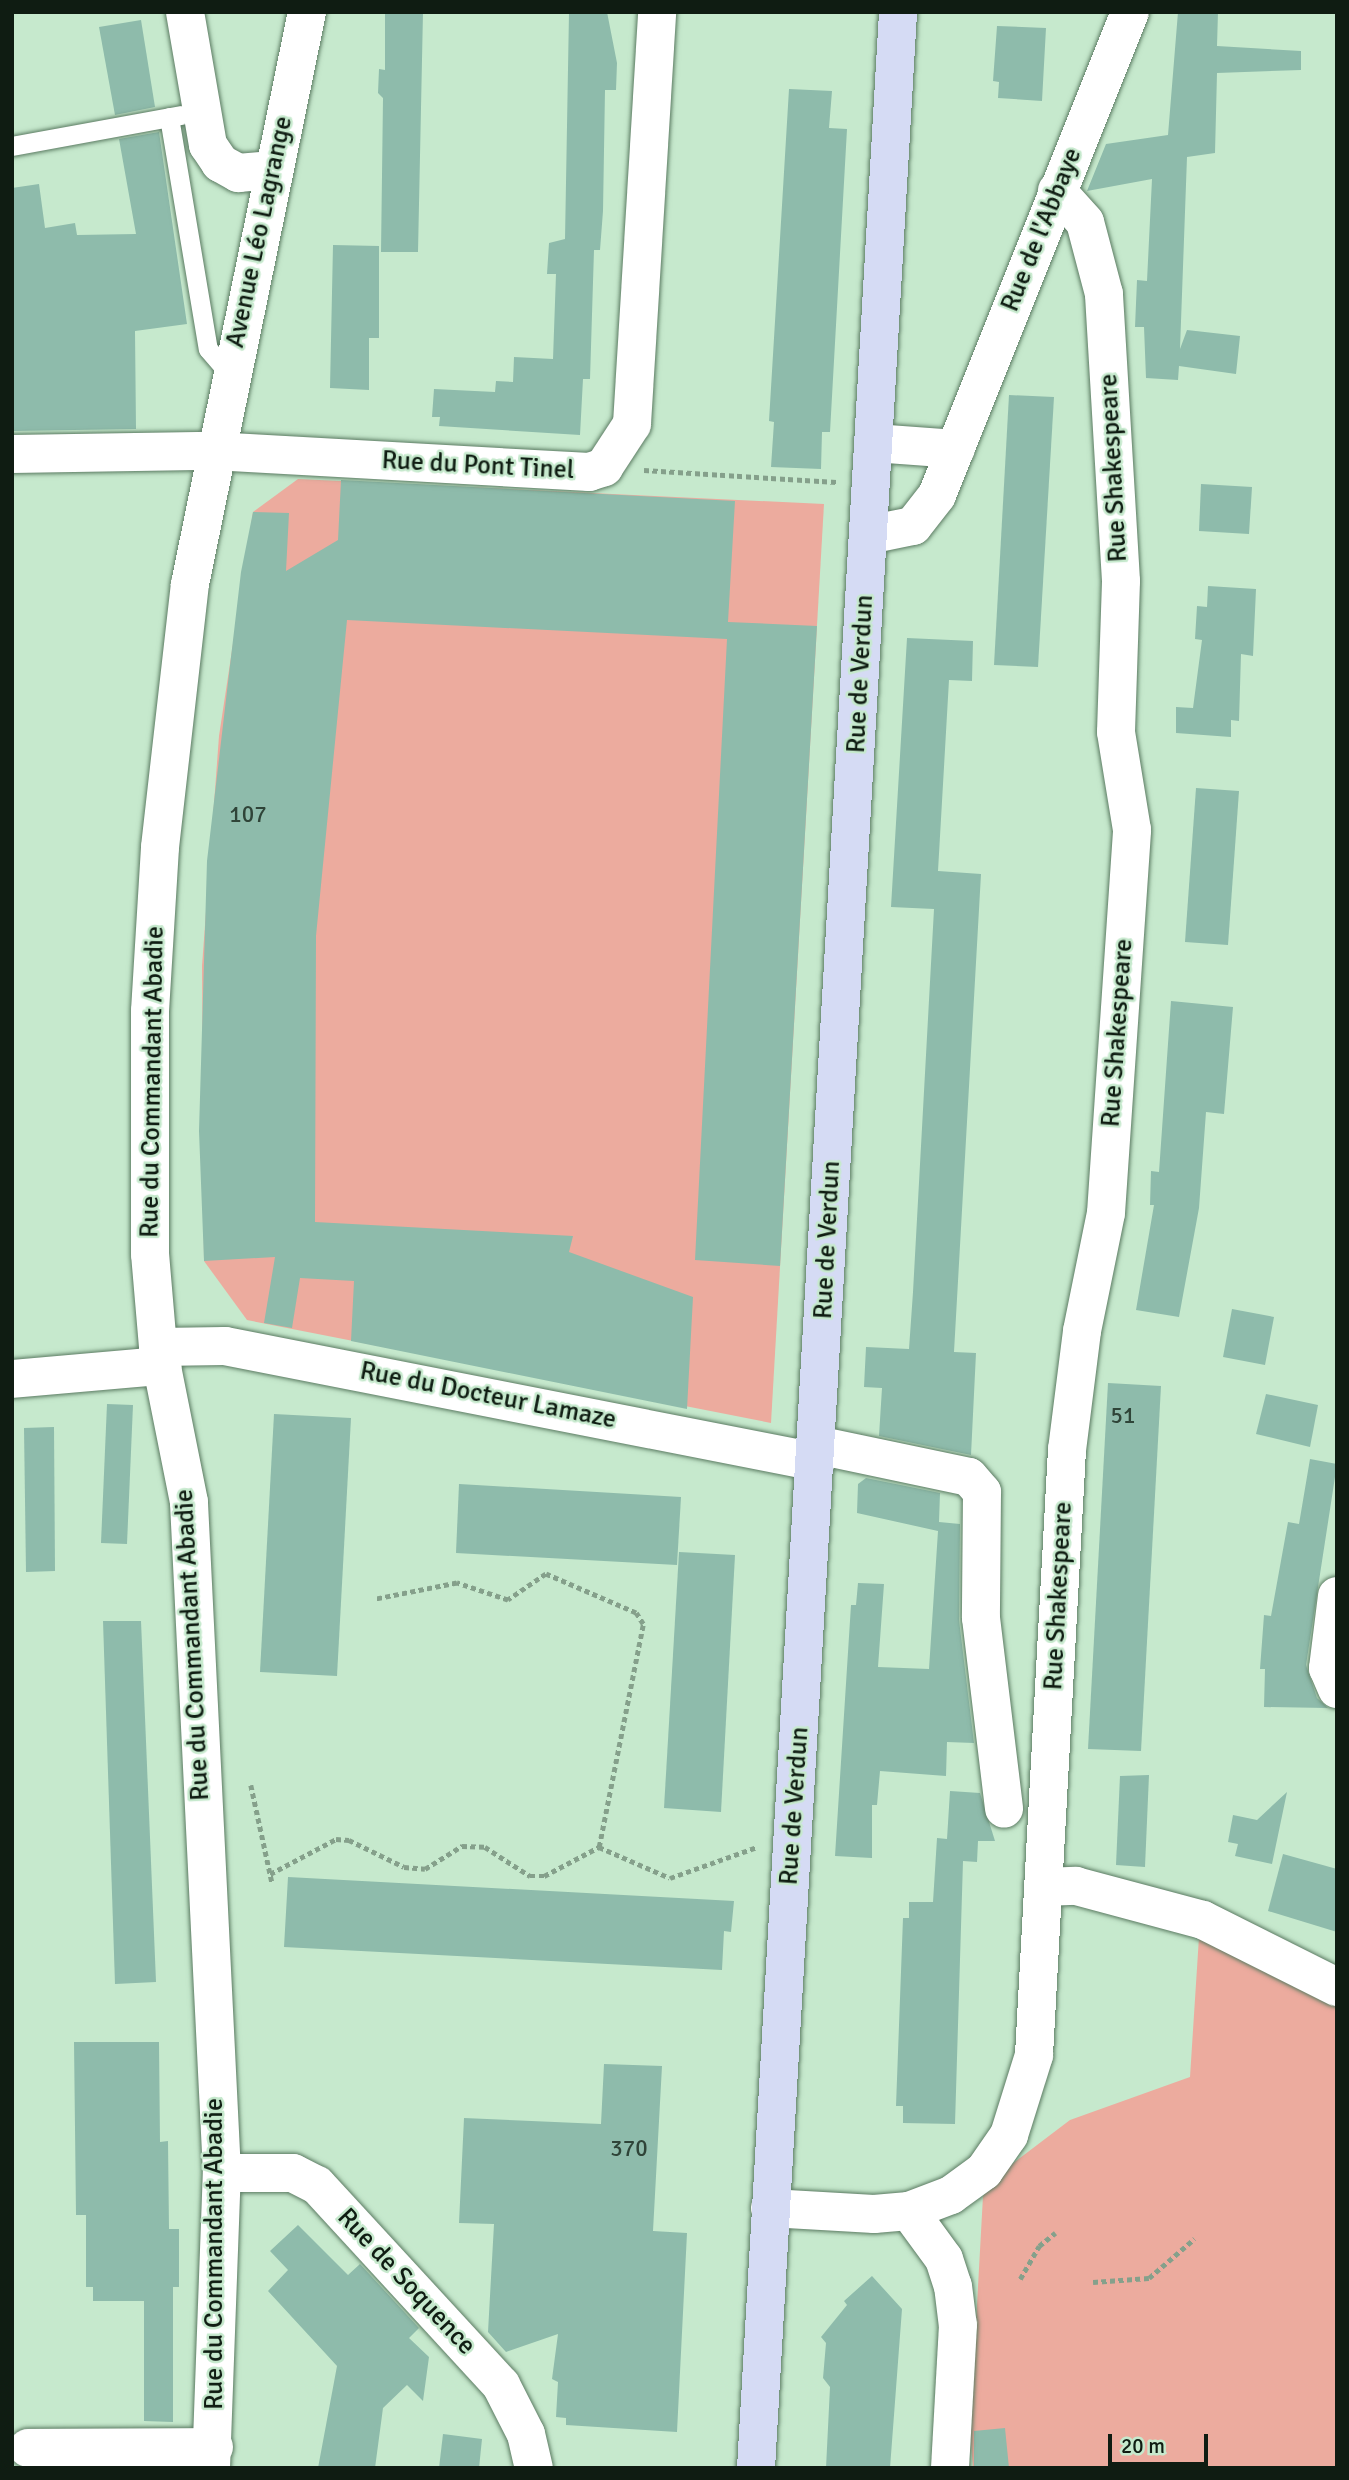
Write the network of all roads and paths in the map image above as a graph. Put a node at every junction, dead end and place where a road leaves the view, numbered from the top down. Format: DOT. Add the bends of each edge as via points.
graph roads {
  1 [pos="185,12"];
  2 [pos="307,12"];
  3 [pos="657,12"];
  4 [pos="898,12"];
  5 [pos="1130,12"];
  6 [pos="186,114"];
  7 [pos="12,146"];
  8 [pos="273,170"];
  9 [pos="1057,191"];
  10 [pos="230,374"];
  11 [pos="874,443"];
  12 [pos="956,449"];
  13 [pos="213,451"];
  14 [pos="12,454"];
  15 [pos="640,470"];
  16 [pos="827,481"];
  17 [pos="868,535"];
  18 [pos="160,1357"];
  19 [pos="12,1379"];
  20 [pos="816,1454"];
  21 [pos="1337,1596"];
  22 [pos="376,1599"];
  23 [pos="1337,1689"];
  24 [pos="251,1785"];
  25 [pos="1004,1809"];
  26 [pos="793,1846"];
  27 [pos="599,1847"];
  28 [pos="270,1874"];
  29 [pos="272,1882"];
  30 [pos="1043,1886"];
  31 [pos="1337,1987"];
  32 [pos="222,2173"];
  33 [pos="770,2208"];
  34 [pos="909,2211"];
  35 [pos="1055,2233"];
  36 [pos="1194,2239"];
  37 [pos="1020,2278"];
  38 [pos="1093,2282"];
  39 [pos="28,2448"];
  40 [pos="213,2457"];
  41 [pos="534,2468"];
  42 [pos="756,2468"];
  43 [pos="950,2468"];
  1 -- 6 [label="street"];
  2 -- 8 [label="street, Avenue Léo Lagrange"];
  3 -- 13 [label="street, Rue du Pont Tinel" via="632,424 604,467 589,472"];
  4 -- 11 [label="main road, Rue de Verdun"];
  5 -- 9 [label="street, Rue de l'Abbaye"];
  6 -- 7 [label="lane"];
  6 -- 8 [label="street" via="220,163 238,173"];
  6 -- 10 [label="lane" via="208,349"];
  8 -- 10 [label="street, Avenue Léo Lagrange"];
  9 -- 12 [label="street, Rue de l'Abbaye"];
  9 -- 30 [label="street, Rue Shakespeare" via="1086,222 1104,294 1121,581 1116,732 1132,830 1106,1213 1082,1331 1068,1450"];
  10 -- 13 [label="street, Avenue Léo Lagrange"];
  11 -- 12 [label="street"];
  11 -- 17 [label="main road, Rue de Verdun"];
  12 -- 17 [label="street, Rue de l'Abbaye" via="937,495 913,526"];
  13 -- 14 [label="street, Rue du Pont Tinel"];
  13 -- 18 [label="street, Rue du Commandant Abadie" via="188,597 160,847 147,1149"];
  15 -- 16 [label="path"];
  17 -- 20 [label="main road, Rue de Verdun"];
  18 -- 19 [label="street, Rue du Docteur Lamaze"];
  18 -- 20 [label="street, Rue du Docteur Lamaze" via="225,1346"];
  18 -- 32 [label="street, Rue du Commandant Abadie" via="189,1502"];
  20 -- 25 [label="street, Rue du Docteur Lamaze" via="969,1477 982,1492 981,1618"];
  20 -- 26 [label="main road, Rue de Verdun"];
  21 -- 23 [label="street" via="1328,1668"];
  22 -- 27 [label="path" via="457,1583 508,1600 546,1574 636,1613 642,1624"];
  24 -- 28 [label="path"];
  26 -- 27 [label="path" via="744,1848 670,1878"];
  26 -- 33 [label="main road, Rue de Verdun"];
  27 -- 28 [label="path" via="544,1876 530,1876 485,1846 461,1846 425,1869 404,1867 349,1840 336,1839"];
  28 -- 29 [label="path"];
  30 -- 31 [label="street" via="1076,1886 1203,1920"];
  30 -- 34 [label="street, Rue Shakespeare" via="1034,2054 1019,2111 984,2171 951,2195"];
  32 -- 40 [label="street, Rue du Commandant Abadie"];
  32 -- 41 [label="street, Rue de Soquence" via="293,2173 317,2185 501,2385 526,2434"];
  33 -- 34 [label="street"];
  33 -- 42 [label="main road, Rue de Verdun"];
  34 -- 43 [label="street" via="943,2259 953,2286 958,2325"];
  35 -- 37 [label="path" via="1039,2246"];
  36 -- 38 [label="path" via="1149,2278"];
  39 -- 40 [label="street"];
}
